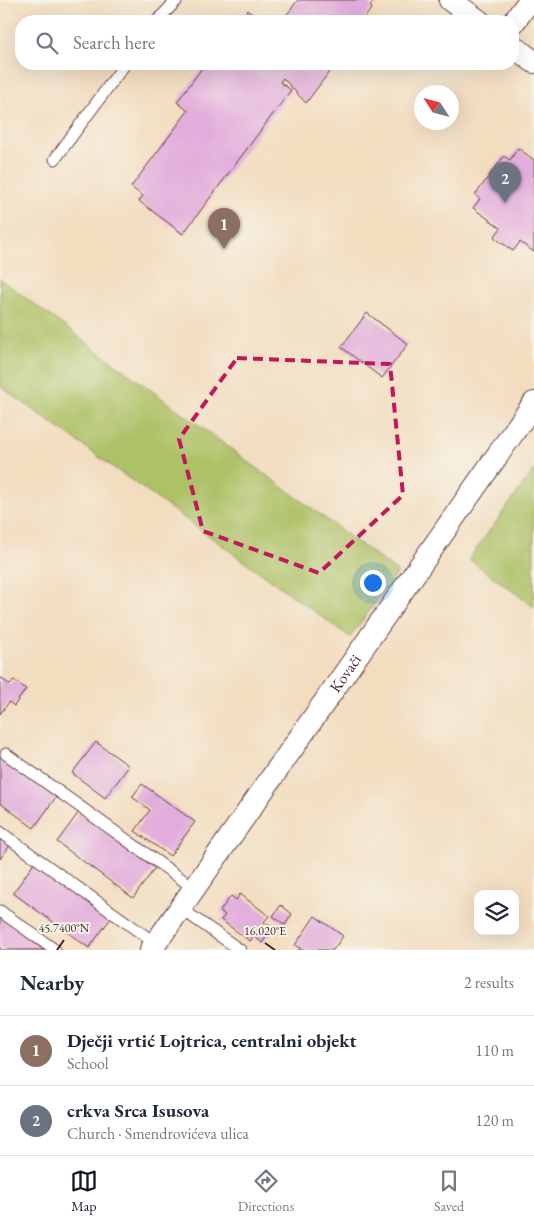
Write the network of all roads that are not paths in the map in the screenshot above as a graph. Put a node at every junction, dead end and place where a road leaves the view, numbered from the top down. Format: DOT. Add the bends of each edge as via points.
graph roads {
  1 [pos="177,0"];
  2 [pos="450,0"];
  3 [pos="530,0"];
  4 [pos="163,15"];
  5 [pos="471,15"];
  6 [pos="519,15"];
  7 [pos="519,51"];
  8 [pos="534,62"];
  9 [pos="121,70"];
  10 [pos="55,159"];
  11 [pos="534,403"];
  12 [pos="6,754"];
  13 [pos="0,832"];
  14 [pos="194,888"];
  15 [pos="180,908"];
  16 [pos="0,910"];
  17 [pos="153,947"];
  18 [pos="55,950"];
  19 [pos="240,950"];
  1 -- 4 [label="lane"];
  2 -- 5 [label="street"];
  3 -- 6 [label="street"];
  7 -- 8 [label="street"];
  9 -- 10 [label="lane"];
  11 -- 14 [label="street, Kovači"];
  12 -- 14 [label="lane"];
  13 -- 17 [label="lane, Kovači"];
  14 -- 15 [label="street, Kovači"];
  15 -- 17 [label="street, Kovači"];
  15 -- 19 [label="lane"];
  16 -- 18 [label="lane"];
}
